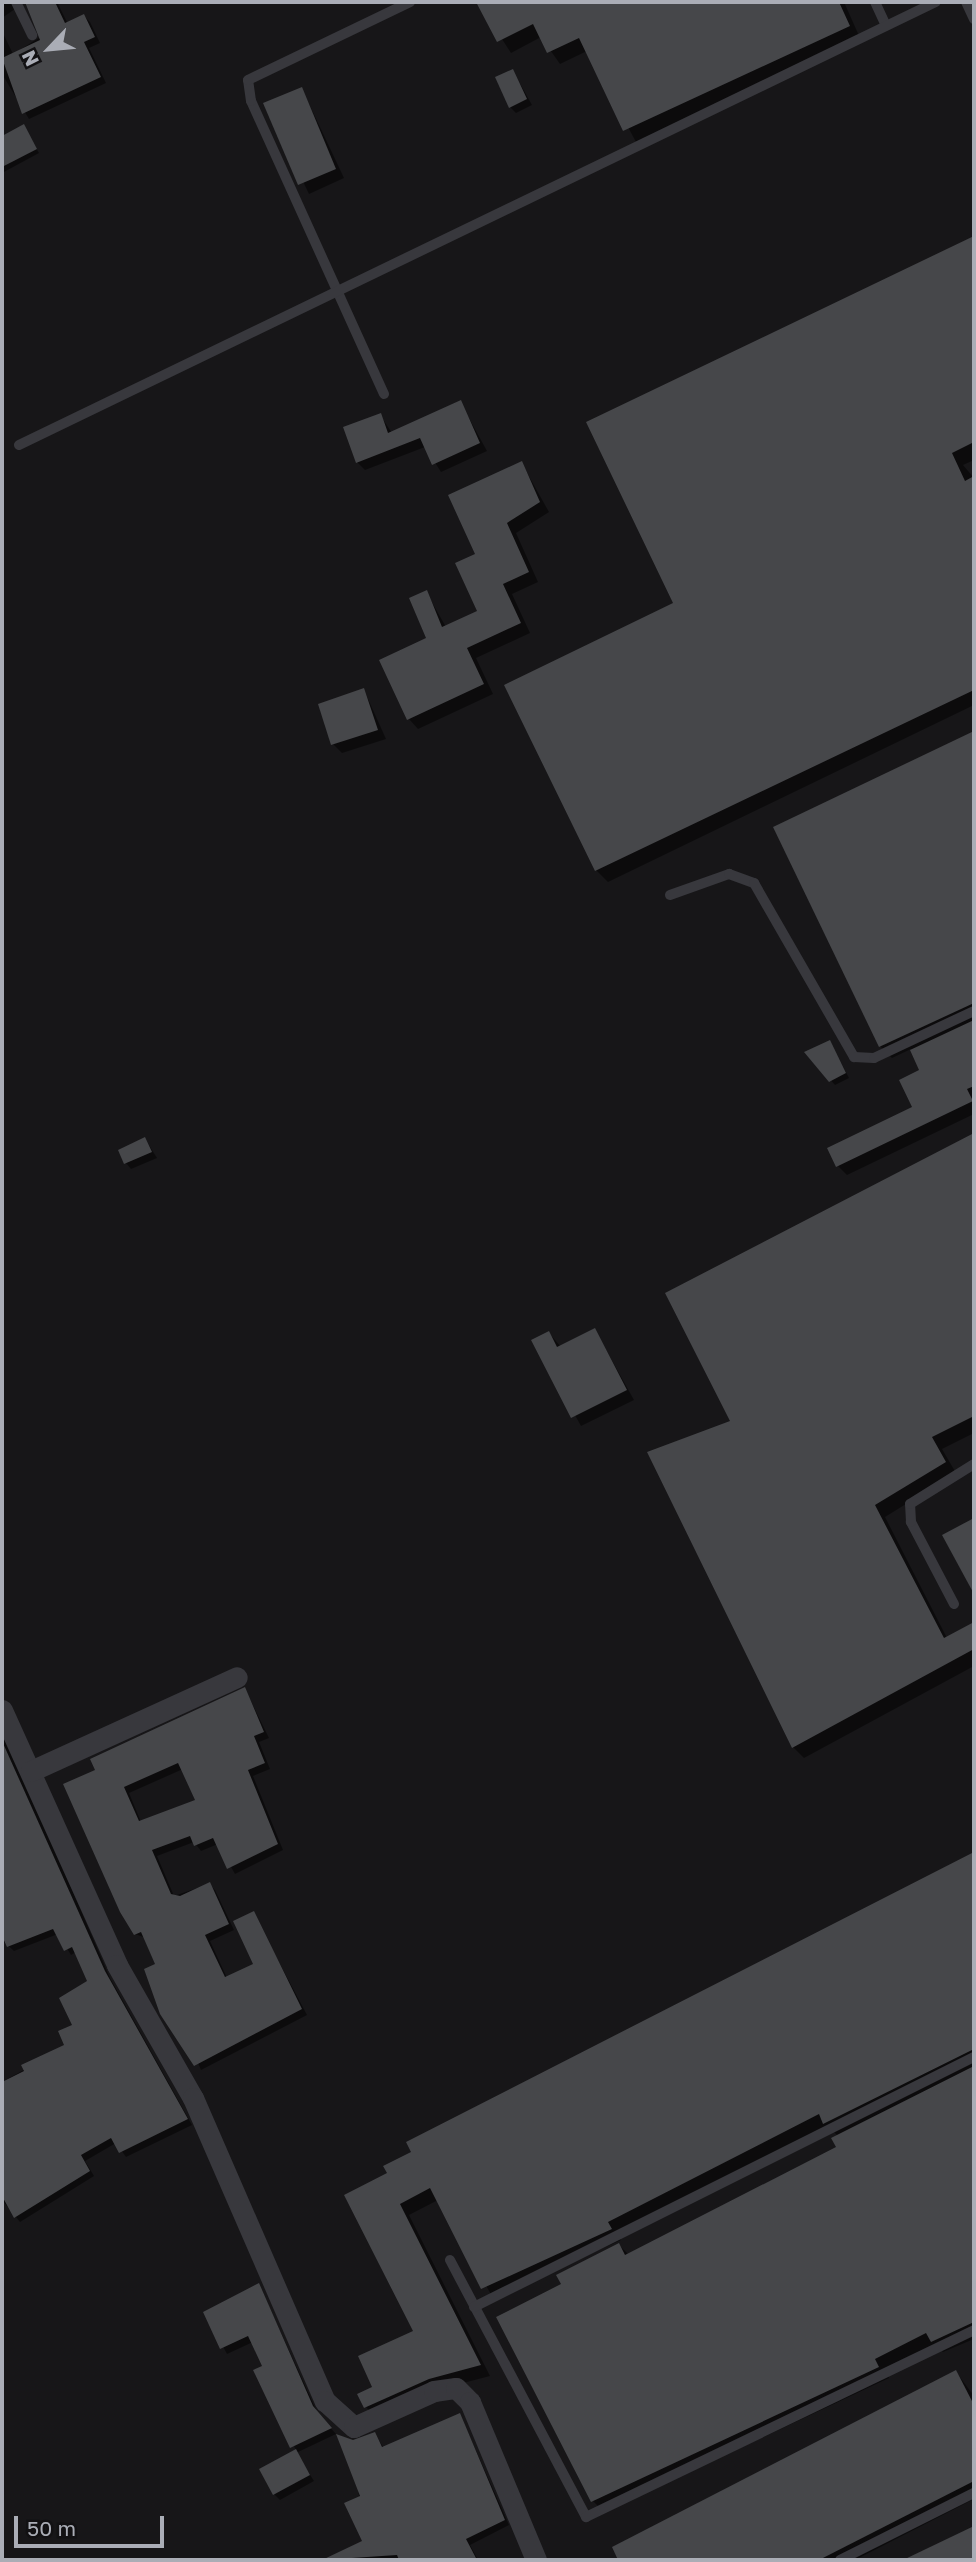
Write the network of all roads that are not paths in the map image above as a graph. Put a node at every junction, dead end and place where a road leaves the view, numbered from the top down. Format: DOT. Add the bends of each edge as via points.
graph roads {
  1 [pos="16,2"];
  2 [pos="410,2"];
  3 [pos="875,2"];
  4 [pos="936,2"];
  5 [pos="966,2"];
  6 [pos="974,19"];
  7 [pos="886,26"];
  8 [pos="32,35"];
  9 [pos="337,291"];
  10 [pos="384,394"];
  11 [pos="19,445"];
  12 [pos="670,895"];
  13 [pos="974,1011"];
  14 [pos="974,1464"];
  15 [pos="954,1604"];
  16 [pos="237,1677"];
  17 [pos="2,1710"];
  18 [pos="31,1772"];
  19 [pos="974,2057"];
  20 [pos="450,2260"];
  21 [pos="474,2306"];
  22 [pos="974,2330"];
  23 [pos="974,2493"];
  24 [pos="536,2560"];
  25 [pos="840,2560"];
  1 -- 8 [label="lane"];
  2 -- 9 [label="lane" via="248,80 251,101"];
  3 -- 7 [label="lane"];
  4 -- 7 [label="lane"];
  5 -- 6 [label="lane"];
  7 -- 9 [label="lane"];
  9 -- 10 [label="lane"];
  9 -- 11 [label="lane"];
  12 -- 13 [label="lane" via="729,874 754,883 854,1057 874,1058"];
  14 -- 15 [label="lane" via="910,1504 911,1522"];
  16 -- 18 [label="street"];
  17 -- 18 [label="street"];
  18 -- 24 [label="street" via="117,1965 193,2098 335,2416 354,2427 434,2391 456,2388 470,2402"];
  19 -- 21 [label="lane"];
  20 -- 21 [label="lane"];
  21 -- 22 [label="lane" via="586,2517"];
  23 -- 25 [label="lane"];
}
